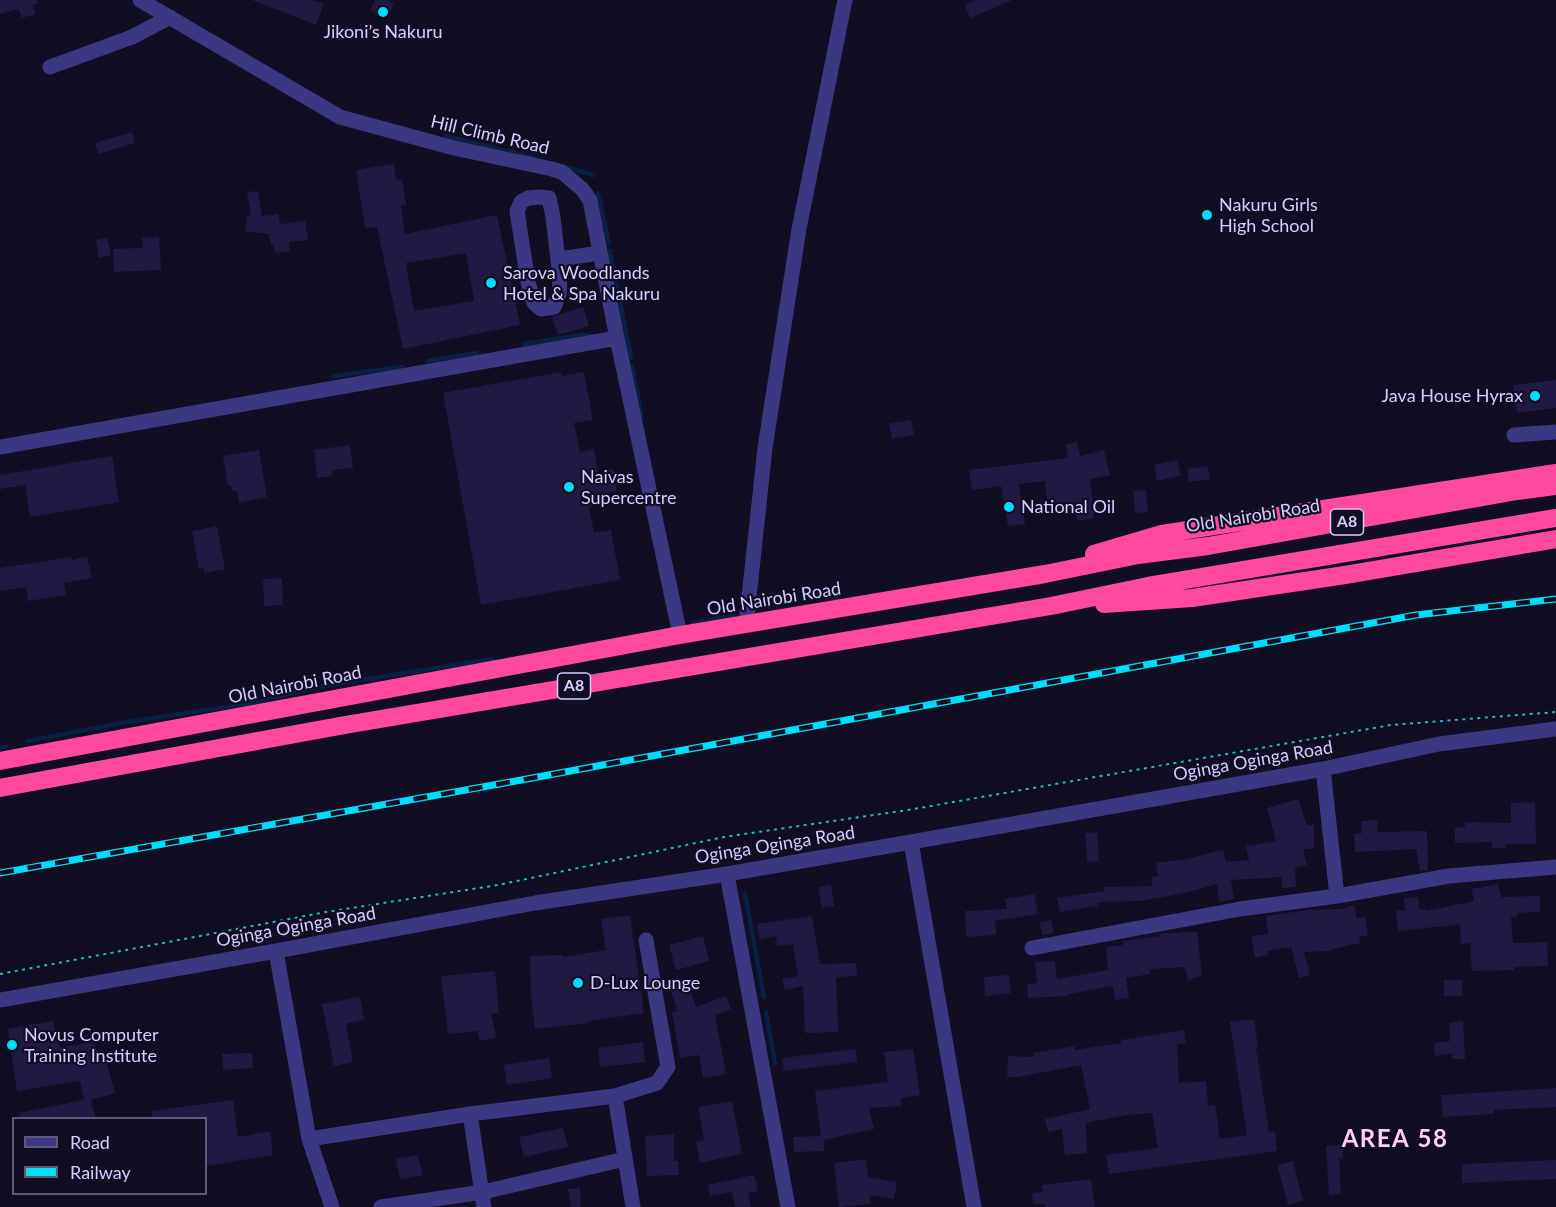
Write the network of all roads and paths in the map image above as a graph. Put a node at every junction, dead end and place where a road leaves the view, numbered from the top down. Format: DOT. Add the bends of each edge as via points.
graph roads {
  1 [pos="140,0"];
  2 [pos="845,0"];
  3 [pos="170,17"];
  4 [pos="50,66"];
  5 [pos="600,253"];
  6 [pos="559,259"];
  7 [pos="616,338"];
  8 [pos="1556,432"];
  9 [pos="1514,435"];
  10 [pos="0,447"];
  11 [pos="1556,473"];
  12 [pos="1556,486"];
  13 [pos="1556,518"];
  14 [pos="1556,539"];
  15 [pos="1045,574"];
  16 [pos="1051,606"];
  17 [pos="746,625"];
  18 [pos="680,635"];
  19 [pos="1556,712"];
  20 [pos="1556,729"];
  21 [pos="0,761"];
  22 [pos="1323,769"];
  23 [pos="0,788"];
  24 [pos="911,842"];
  25 [pos="1556,867"];
  26 [pos="726,873"];
  27 [pos="1337,896"];
  28 [pos="646,940"];
  29 [pos="1032,948"];
  30 [pos="276,951"];
  31 [pos="0,974"];
  32 [pos="0,1000"];
  33 [pos="615,1096"];
  34 [pos="470,1114"];
  35 [pos="309,1139"];
  36 [pos="625,1159"];
  37 [pos="484,1200"];
  38 [pos="332,1207"];
  39 [pos="381,1207"];
  40 [pos="633,1207"];
  41 [pos="788,1207"];
  42 [pos="974,1207"];
  1 -- 3 [label="street, Hill Climb Road"];
  2 -- 17 [label="street" via="799,229 765,448"];
  3 -- 4 [label="street" via="132,37"];
  3 -- 5 [label="street, Hill Climb Road" via="347,119 562,172 590,200"];
  5 -- 6 [label="street"];
  5 -- 7 [label="street, Hill Climb Road"];
  6 -- 6 [label="street" via="549,198 521,202 517,211 528,282 534,303 541,309 554,306 559,295"];
  7 -- 10 [label="street"];
  7 -- 18 [label="street, Hill Climb Road"];
  8 -- 9 [label="street"];
  11 -- 15 [label="highway" via="1162,534 1102,551"];
  12 -- 15 [label="highway, Old Nairobi Road / A8"];
  13 -- 16 [label="highway, A8" via="1148,586"];
  14 -- 16 [label="highway" via="1192,598"];
  15 -- 17 [label="highway, Old Nairobi Road / A8"];
  16 -- 23 [label="highway, A8" via="368,721"];
  17 -- 18 [label="highway, Old Nairobi Road / A8"];
  18 -- 21 [label="highway, Old Nairobi Road / A8"];
  19 -- 31 [label="path" via="1391,725 908,810 724,837 498,885 326,912"];
  20 -- 22 [label="street, Oginga Oginga Road" via="1439,744"];
  22 -- 24 [label="street, Oginga Oginga Road"];
  22 -- 27 [label="street"];
  24 -- 26 [label="street, Oginga Oginga Road"];
  24 -- 42 [label="street"];
  25 -- 27 [label="street" via="1449,876"];
  26 -- 30 [label="street, Oginga Oginga Road" via="535,903"];
  26 -- 41 [label="street"];
  27 -- 29 [label="street" via="1240,909"];
  28 -- 33 [label="street" via="668,1067 657,1083"];
  30 -- 32 [label="street, Oginga Oginga Road"];
  30 -- 35 [label="street"];
  33 -- 34 [label="street"];
  33 -- 36 [label="street"];
  34 -- 35 [label="street"];
  34 -- 37 [label="street"];
  35 -- 38 [label="street"];
  36 -- 37 [label="street"];
  36 -- 40 [label="street"];
  37 -- 39 [label="street"];
}
